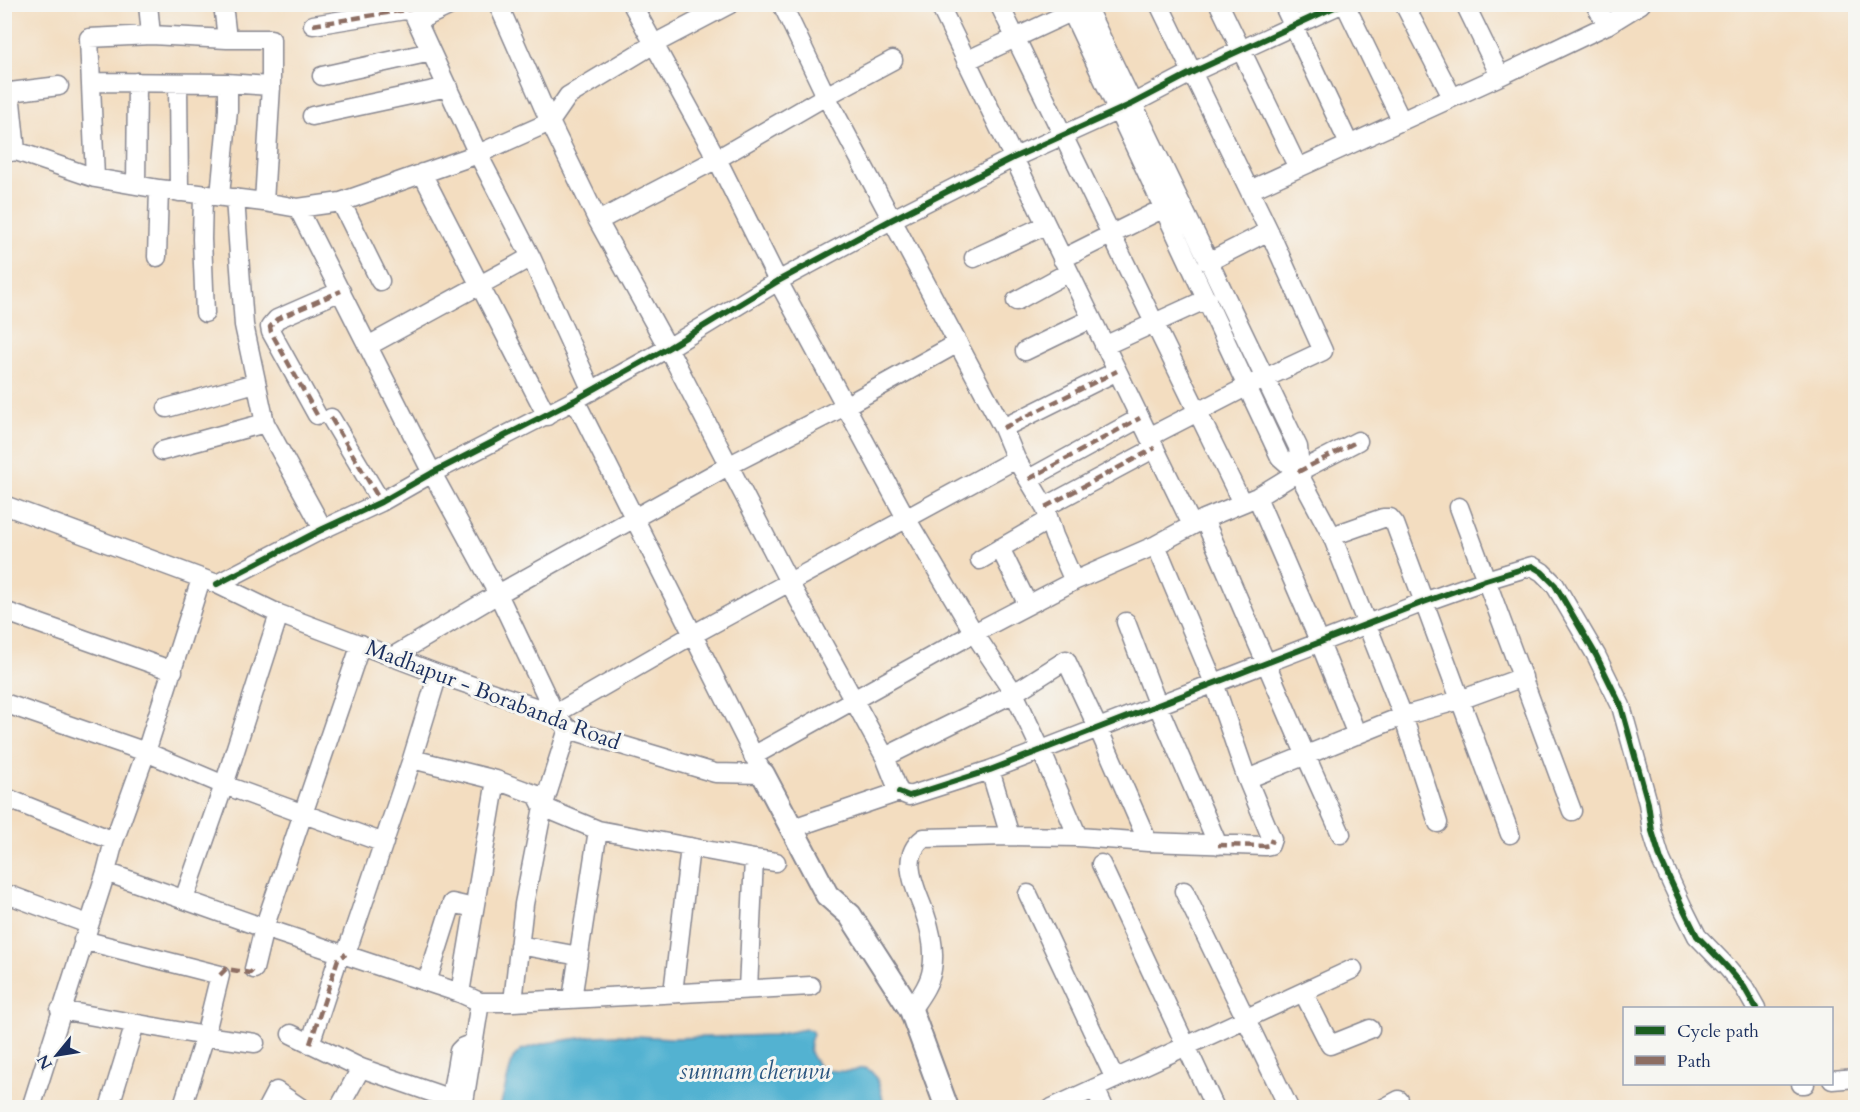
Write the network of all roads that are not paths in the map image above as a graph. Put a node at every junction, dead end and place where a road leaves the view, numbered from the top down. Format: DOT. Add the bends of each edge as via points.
graph roads {
  1 [pos="148,4"];
  2 [pos="223,4"];
  3 [pos="453,4"];
  4 [pos="498,4"];
  5 [pos="632,4"];
  6 [pos="730,4"];
  7 [pos="782,4"];
  8 [pos="939,4"];
  9 [pos="999,4"];
  10 [pos="1159,4"];
  11 [pos="1219,4"];
  12 [pos="1283,4"];
  13 [pos="1343,4"];
  14 [pos="1404,4"];
  15 [pos="1465,4"];
  16 [pos="1595,4"];
  17 [pos="1641,4"];
  18 [pos="1079,6"];
  19 [pos="412,12"];
  20 [pos="313,25"];
  21 [pos="1606,25"];
  22 [pos="1293,26"];
  23 [pos="151,35"];
  24 [pos="1016,38"];
  25 [pos="227,39"];
  26 [pos="654,44"];
  27 [pos="1240,50"];
  28 [pos="431,52"];
  29 [pos="893,60"];
  30 [pos="966,61"];
  31 [pos="1193,72"];
  32 [pos="322,75"];
  33 [pos="1500,76"];
  34 [pos="91,82"];
  35 [pos="136,82"];
  36 [pos="178,83"];
  37 [pos="228,83"];
  38 [pos="59,86"];
  39 [pos="271,86"];
  40 [pos="448,87"];
  41 [pos="826,96"];
  42 [pos="1452,97"];
  43 [pos="1125,107"];
  44 [pos="312,116"];
  45 [pos="1401,120"];
  46 [pos="550,122"];
  47 [pos="1064,136"];
  48 [pos="1349,144"];
  49 [pos="10,152"];
  50 [pos="478,154"];
  51 [pos="1013,158"];
  52 [pos="717,159"];
  53 [pos="1298,168"];
  54 [pos="422,173"];
  55 [pos="95,178"];
  56 [pos="136,185"];
  57 [pos="159,189"];
  58 [pos="1250,190"];
  59 [pos="179,192"];
  60 [pos="220,197"];
  61 [pos="264,202"];
  62 [pos="340,202"];
  63 [pos="298,208"];
  64 [pos="1164,208"];
  65 [pos="891,220"];
  66 [pos="598,221"];
  67 [pos="1046,225"];
  68 [pos="1269,231"];
  69 [pos="1112,235"];
  70 [pos="157,257"];
  71 [pos="531,257"];
  72 [pos="975,258"];
  73 [pos="1208,262"];
  74 [pos="1065,266"];
  75 [pos="778,280"];
  76 [pos="381,281"];
  77 [pos="480,284"];
  78 [pos="340,291"];
  79 [pos="1207,299"];
  80 [pos="1016,301"];
  81 [pos="205,313"];
  82 [pos="1091,319"];
  83 [pos="1154,323"];
  84 [pos="958,343"];
  85 [pos="1104,345"];
  86 [pos="368,346"];
  87 [pos="668,348"];
  88 [pos="1025,351"];
  89 [pos="1117,371"];
  90 [pos="1256,382"];
  91 [pos="255,383"];
  92 [pos="592,391"];
  93 [pos="575,400"];
  94 [pos="845,406"];
  95 [pos="167,408"];
  96 [pos="1198,413"];
  97 [pos="547,416"];
  98 [pos="1140,417"];
  99 [pos="265,423"];
  100 [pos="1003,428"];
  101 [pos="1358,441"];
  102 [pos="1152,443"];
  103 [pos="162,451"];
  104 [pos="1016,459"];
  105 [pos="728,466"];
  106 [pos="1297,470"];
  107 [pos="432,473"];
  108 [pos="1029,479"];
  109 [pos="1250,500"];
  110 [pos="381,502"];
  111 [pos="4,505"];
  112 [pos="1459,507"];
  113 [pos="1048,514"];
  114 [pos="636,518"];
  115 [pos="906,518"];
  116 [pos="1198,522"];
  117 [pos="323,529"];
  118 [pos="1332,536"];
  119 [pos="1156,545"];
  120 [pos="1000,548"];
  121 [pos="980,560"];
  122 [pos="1485,579"];
  123 [pos="1074,581"];
  124 [pos="209,582"];
  125 [pos="789,582"];
  126 [pos="498,594"];
  127 [pos="1424,602"];
  128 [pos="1028,605"];
  129 [pos="4,611"];
  130 [pos="279,614"];
  131 [pos="1126,622"];
  132 [pos="1367,624"];
  133 [pos="974,633"];
  134 [pos="694,634"];
  135 [pos="1320,643"];
  136 [pos="361,644"];
  137 [pos="392,657"];
  138 [pos="1266,663"];
  139 [pos="173,671"];
  140 [pos="438,674"];
  141 [pos="1523,677"];
  142 [pos="1214,684"];
  143 [pos="1014,693"];
  144 [pos="855,699"];
  145 [pos="1460,700"];
  146 [pos="4,703"];
  147 [pos="1158,706"];
  148 [pos="555,714"];
  149 [pos="1404,716"];
  150 [pos="1098,728"];
  151 [pos="568,729"];
  152 [pos="1357,735"];
  153 [pos="1041,750"];
  154 [pos="146,752"];
  155 [pos="1306,756"];
  156 [pos="885,757"];
  157 [pos="412,759"];
  158 [pos="758,765"];
  159 [pos="990,770"];
  160 [pos="1247,778"];
  161 [pos="496,780"];
  162 [pos="224,785"];
  163 [pos="899,792"];
  164 [pos="4,797"];
  165 [pos="543,807"];
  166 [pos="1572,811"];
  167 [pos="304,814"];
  168 [pos="1438,823"];
  169 [pos="793,828"];
  170 [pos="598,830"];
  171 [pos="1341,834"];
  172 [pos="1510,834"];
  173 [pos="1010,836"];
  174 [pos="1078,837"];
  175 [pos="114,841"];
  176 [pos="1148,842"];
  177 [pos="384,843"];
  178 [pos="1218,845"];
  179 [pos="690,848"];
  180 [pos="754,859"];
  181 [pos="776,862"];
  182 [pos="1101,864"];
  183 [pos="105,872"];
  184 [pos="1184,891"];
  185 [pos="4,893"];
  186 [pos="1028,894"];
  187 [pos="184,899"];
  188 [pos="474,908"];
  189 [pos="264,928"];
  190 [pos="86,932"];
  191 [pos="519,945"];
  192 [pos="346,954"];
  193 [pos="579,956"];
  194 [pos="254,969"];
  195 [pos="1353,969"];
  196 [pos="427,981"];
  197 [pos="811,986"];
  198 [pos="748,989"];
  199 [pos="1303,992"];
  200 [pos="460,993"];
  201 [pos="674,993"];
  202 [pos="572,999"];
  203 [pos="480,1002"];
  204 [pos="513,1002"];
  205 [pos="1755,1007"];
  206 [pos="910,1008"];
  207 [pos="60,1010"];
  208 [pos="1245,1019"];
  209 [pos="135,1024"];
  210 [pos="1370,1029"];
  211 [pos="291,1034"];
  212 [pos="206,1036"];
  213 [pos="255,1043"];
  214 [pos="310,1044"];
  215 [pos="1188,1046"];
  216 [pos="361,1068"];
  217 [pos="1856,1078"];
  218 [pos="1115,1079"];
  219 [pos="1833,1080"];
  220 [pos="1095,1088"];
  221 [pos="454,1105"];
  222 [pos="1063,1105"];
  223 [pos="31,1107"];
  224 [pos="110,1107"];
  225 [pos="182,1107"];
  226 [pos="267,1107"];
  227 [pos="301,1107"];
  228 [pos="339,1107"];
  229 [pos="946,1107"];
  230 [pos="1104,1107"];
  231 [pos="1215,1107"];
  232 [pos="1289,1107"];
  1 -- 23 [label="street"];
  2 -- 25 [label="street"];
  3 -- 19 [label="street"];
  4 -- 46 [label="street"];
  5 -- 26 [label="street"];
  6 -- 26 [label="street"];
  7 -- 41 [label="street"];
  8 -- 30 [label="street"];
  9 -- 24 [label="street"];
  10 -- 31 [label="street"];
  11 -- 27 [label="street"];
  12 -- 22 [label="street"];
  13 -- 22 [label="street"];
  13 -- 45 [label="street"];
  14 -- 42 [label="street"];
  15 -- 33 [label="street"];
  16 -- 21 [label="street"];
  17 -- 21 [label="street"];
  18 -- 24 [label="street"];
  18 -- 43 [label="street"];
  19 -- 20 [label="street"];
  19 -- 28 [label="street"];
  21 -- 33 [label="street"];
  22 -- 27 [label="street"];
  22 -- 48 [label="street"];
  23 -- 25 [label="street"];
  23 -- 34 [label="street" via="89,38"];
  24 -- 30 [label="street"];
  24 -- 47 [label="street"];
  25 -- 39 [label="street" via="271,39"];
  26 -- 46 [label="street" via="568,96"];
  26 -- 52 [label="street"];
  27 -- 31 [label="street"];
  27 -- 53 [label="street"];
  28 -- 32 [label="street"];
  28 -- 40 [label="street"];
  29 -- 41 [label="street"];
  30 -- 51 [label="street"];
  31 -- 43 [label="street"];
  31 -- 58 [label="street"];
  33 -- 42 [label="street"];
  34 -- 35 [label="street"];
  34 -- 55 [label="street"];
  35 -- 36 [label="street"];
  35 -- 56 [label="street"];
  36 -- 37 [label="street"];
  36 -- 59 [label="street"];
  37 -- 39 [label="street"];
  37 -- 60 [label="street"];
  38 -- 49 [label="street" via="10,92"];
  39 -- 61 [label="street"];
  40 -- 44 [label="street"];
  40 -- 50 [label="street"];
  41 -- 52 [label="street"];
  41 -- 65 [label="street"];
  42 -- 45 [label="street"];
  43 -- 47 [label="street"];
  43 -- 64 [label="street"];
  43 -- 73 [label="street"];
  45 -- 48 [label="street"];
  46 -- 50 [label="street"];
  46 -- 66 [label="street"];
  47 -- 51 [label="street"];
  47 -- 69 [label="street"];
  48 -- 53 [label="street"];
  49 -- 55 [label="street"];
  50 -- 54 [label="street"];
  50 -- 71 [label="street"];
  51 -- 65 [label="street"];
  51 -- 67 [label="street"];
  52 -- 66 [label="street"];
  52 -- 75 [label="street"];
  53 -- 58 [label="street"];
  54 -- 62 [label="street"];
  54 -- 77 [label="street"];
  55 -- 56 [label="street"];
  56 -- 57 [label="street"];
  57 -- 59 [label="street"];
  57 -- 70 [label="street"];
  58 -- 68 [label="street"];
  59 -- 60 [label="street"];
  60 -- 61 [label="street"];
  60 -- 81 [label="street" via="202,239"];
  60 -- 91 [label="street"];
  61 -- 63 [label="street"];
  62 -- 63 [label="street"];
  62 -- 76 [label="street"];
  63 -- 78 [label="street"];
  64 -- 69 [label="street"];
  64 -- 79 [label="street"];
  65 -- 75 [label="street"];
  65 -- 84 [label="street"];
  66 -- 87 [label="street"];
  67 -- 72 [label="street"];
  67 -- 74 [label="street"];
  68 -- 73 [label="street"];
  68 -- 90 [label="street" via="1323,351"];
  69 -- 74 [label="street"];
  69 -- 83 [label="street"];
  71 -- 77 [label="street"];
  71 -- 92 [label="street"];
  73 -- 90 [label="street"];
  74 -- 80 [label="street"];
  74 -- 82 [label="street"];
  75 -- 87 [label="street"];
  75 -- 94 [label="street"];
  77 -- 86 [label="street"];
  77 -- 97 [label="street"];
  78 -- 86 [label="street"];
  78 -- 110 [label="street" via="277,319 270,327"];
  79 -- 83 [label="street"];
  79 -- 90 [label="street"];
  82 -- 85 [label="street"];
  82 -- 88 [label="street"];
  83 -- 85 [label="street"];
  83 -- 96 [label="street"];
  84 -- 94 [label="street"];
  84 -- 100 [label="street"];
  85 -- 89 [label="street"];
  86 -- 107 [label="street"];
  87 -- 92 [label="street"];
  87 -- 105 [label="street"];
  89 -- 98 [label="street"];
  89 -- 100 [label="street"];
  90 -- 96 [label="street"];
  90 -- 106 [label="street" via="1280,457"];
  91 -- 95 [label="street"];
  91 -- 99 [label="street"];
  92 -- 93 [label="street"];
  93 -- 97 [label="street"];
  93 -- 114 [label="street"];
  94 -- 105 [label="street"];
  94 -- 115 [label="street"];
  96 -- 102 [label="street"];
  96 -- 109 [label="street"];
  97 -- 107 [label="street"];
  98 -- 102 [label="street"];
  98 -- 108 [label="street"];
  99 -- 103 [label="street"];
  99 -- 117 [label="street"];
  100 -- 104 [label="street"];
  101 -- 106 [label="street"];
  102 -- 113 [label="street"];
  102 -- 116 [label="street"];
  104 -- 108 [label="street"];
  104 -- 115 [label="street"];
  105 -- 114 [label="street"];
  105 -- 125 [label="street"];
  106 -- 109 [label="street"];
  106 -- 118 [label="street"];
  107 -- 110 [label="street"];
  107 -- 126 [label="street"];
  108 -- 113 [label="street"];
  109 -- 116 [label="street"];
  109 -- 135 [label="street"];
  110 -- 117 [label="street"];
  111 -- 124 [label="street, Madhapur - Borabanda Road"];
  112 -- 122 [label="street"];
  113 -- 120 [label="street"];
  113 -- 123 [label="street"];
  114 -- 126 [label="street"];
  114 -- 134 [label="street"];
  115 -- 125 [label="street"];
  115 -- 133 [label="street"];
  116 -- 119 [label="street"];
  116 -- 138 [label="street"];
  117 -- 124 [label="street"];
  118 -- 127 [label="street" via="1390,518"];
  118 -- 132 [label="street"];
  119 -- 123 [label="street"];
  119 -- 142 [label="street"];
  120 -- 121 [label="street"];
  120 -- 128 [label="street"];
  122 -- 127 [label="street"];
  122 -- 141 [label="street"];
  122 -- 205 [label="street" via="1532,566 1555,585 1621,706 1652,831 1683,909 1697,936 1744,987"];
  123 -- 128 [label="street"];
  124 -- 130 [label="street, Madhapur - Borabanda Road"];
  124 -- 139 [label="street"];
  125 -- 134 [label="street"];
  125 -- 144 [label="street"];
  126 -- 137 [label="street"];
  126 -- 148 [label="street"];
  127 -- 132 [label="street"];
  127 -- 145 [label="street"];
  128 -- 133 [label="street"];
  129 -- 139 [label="street"];
  130 -- 136 [label="street, Madhapur - Borabanda Road"];
  130 -- 162 [label="street"];
  131 -- 147 [label="street"];
  132 -- 135 [label="street"];
  132 -- 149 [label="street"];
  133 -- 143 [label="street"];
  133 -- 144 [label="street"];
  134 -- 148 [label="street"];
  134 -- 158 [label="street"];
  135 -- 138 [label="street"];
  135 -- 152 [label="street"];
  136 -- 137 [label="street, Madhapur - Borabanda Road"];
  136 -- 167 [label="street"];
  137 -- 140 [label="street, Madhapur - Borabanda Road"];
  138 -- 142 [label="street"];
  138 -- 155 [label="street"];
  139 -- 154 [label="street"];
  140 -- 148 [label="street, Madhapur - Borabanda Road"];
  140 -- 157 [label="street"];
  141 -- 145 [label="street"];
  141 -- 166 [label="street"];
  142 -- 147 [label="street"];
  142 -- 160 [label="street"];
  143 -- 150 [label="street" via="1066,660"];
  143 -- 153 [label="street"];
  143 -- 156 [label="street"];
  144 -- 156 [label="street"];
  144 -- 158 [label="street"];
  145 -- 149 [label="street"];
  145 -- 172 [label="street"];
  146 -- 154 [label="street"];
  147 -- 150 [label="street"];
  147 -- 178 [label="street"];
  148 -- 151 [label="street, Madhapur - Borabanda Road"];
  149 -- 152 [label="street"];
  149 -- 168 [label="street"];
  150 -- 153 [label="street"];
  150 -- 176 [label="street"];
  151 -- 158 [label="street, Madhapur - Borabanda Road" via="715,773"];
  151 -- 165 [label="street"];
  152 -- 155 [label="street"];
  153 -- 159 [label="street"];
  153 -- 174 [label="street"];
  154 -- 162 [label="street"];
  154 -- 175 [label="street"];
  155 -- 160 [label="street"];
  155 -- 171 [label="street"];
  156 -- 163 [label="street"];
  157 -- 161 [label="street"];
  157 -- 177 [label="street"];
  158 -- 169 [label="street"];
  159 -- 163 [label="street" via="909,796"];
  159 -- 173 [label="street"];
  160 -- 178 [label="street" via="1272,839 1270,845"];
  161 -- 165 [label="street" via="537,795"];
  161 -- 188 [label="street"];
  162 -- 167 [label="street"];
  162 -- 187 [label="street"];
  163 -- 169 [label="street"];
  164 -- 175 [label="street"];
  165 -- 170 [label="street"];
  165 -- 191 [label="street"];
  167 -- 177 [label="street"];
  167 -- 189 [label="street"];
  169 -- 206 [label="street" via="826,895 850,915"];
  170 -- 179 [label="street"];
  170 -- 193 [label="street"];
  173 -- 174 [label="street"];
  173 -- 206 [label="street" via="924,838 913,851 911,873 929,928 933,967"];
  174 -- 176 [label="street"];
  175 -- 183 [label="street"];
  176 -- 178 [label="street"];
  177 -- 192 [label="street"];
  179 -- 180 [label="street"];
  179 -- 201 [label="street"];
  180 -- 181 [label="street"];
  180 -- 198 [label="street"];
  182 -- 215 [label="street"];
  183 -- 187 [label="street"];
  183 -- 190 [label="street"];
  184 -- 208 [label="street"];
  185 -- 190 [label="street"];
  186 -- 218 [label="street"];
  187 -- 189 [label="street"];
  188 -- 196 [label="street" via="452,903"];
  188 -- 200 [label="street"];
  189 -- 192 [label="street"];
  189 -- 194 [label="street"];
  190 -- 207 [label="street"];
  190 -- 212 [label="street" via="220,975"];
  191 -- 193 [label="street"];
  191 -- 204 [label="street"];
  192 -- 196 [label="street"];
  192 -- 214 [label="street" via="338,959"];
  193 -- 202 [label="street"];
  195 -- 199 [label="street"];
  196 -- 200 [label="street"];
  197 -- 198 [label="street"];
  198 -- 201 [label="street"];
  199 -- 208 [label="street"];
  199 -- 210 [label="street" via="1330,1045"];
  200 -- 203 [label="street"];
  201 -- 202 [label="street"];
  202 -- 204 [label="street"];
  203 -- 204 [label="street"];
  203 -- 221 [label="street" via="473,1043"];
  206 -- 229 [label="street"];
  207 -- 209 [label="street"];
  207 -- 223 [label="street"];
  208 -- 215 [label="street"];
  208 -- 232 [label="street"];
  209 -- 212 [label="street"];
  209 -- 224 [label="street"];
  211 -- 214 [label="street"];
  212 -- 213 [label="street"];
  212 -- 225 [label="street"];
  214 -- 216 [label="street"];
  215 -- 218 [label="street"];
  215 -- 231 [label="street"];
  216 -- 221 [label="street"];
  216 -- 228 [label="street"];
  217 -- 219 [label="street"];
  218 -- 220 [label="street"];
  220 -- 222 [label="street"];
  220 -- 230 [label="street"];
  226 -- 227 [label="street" via="276,1091"];
}
